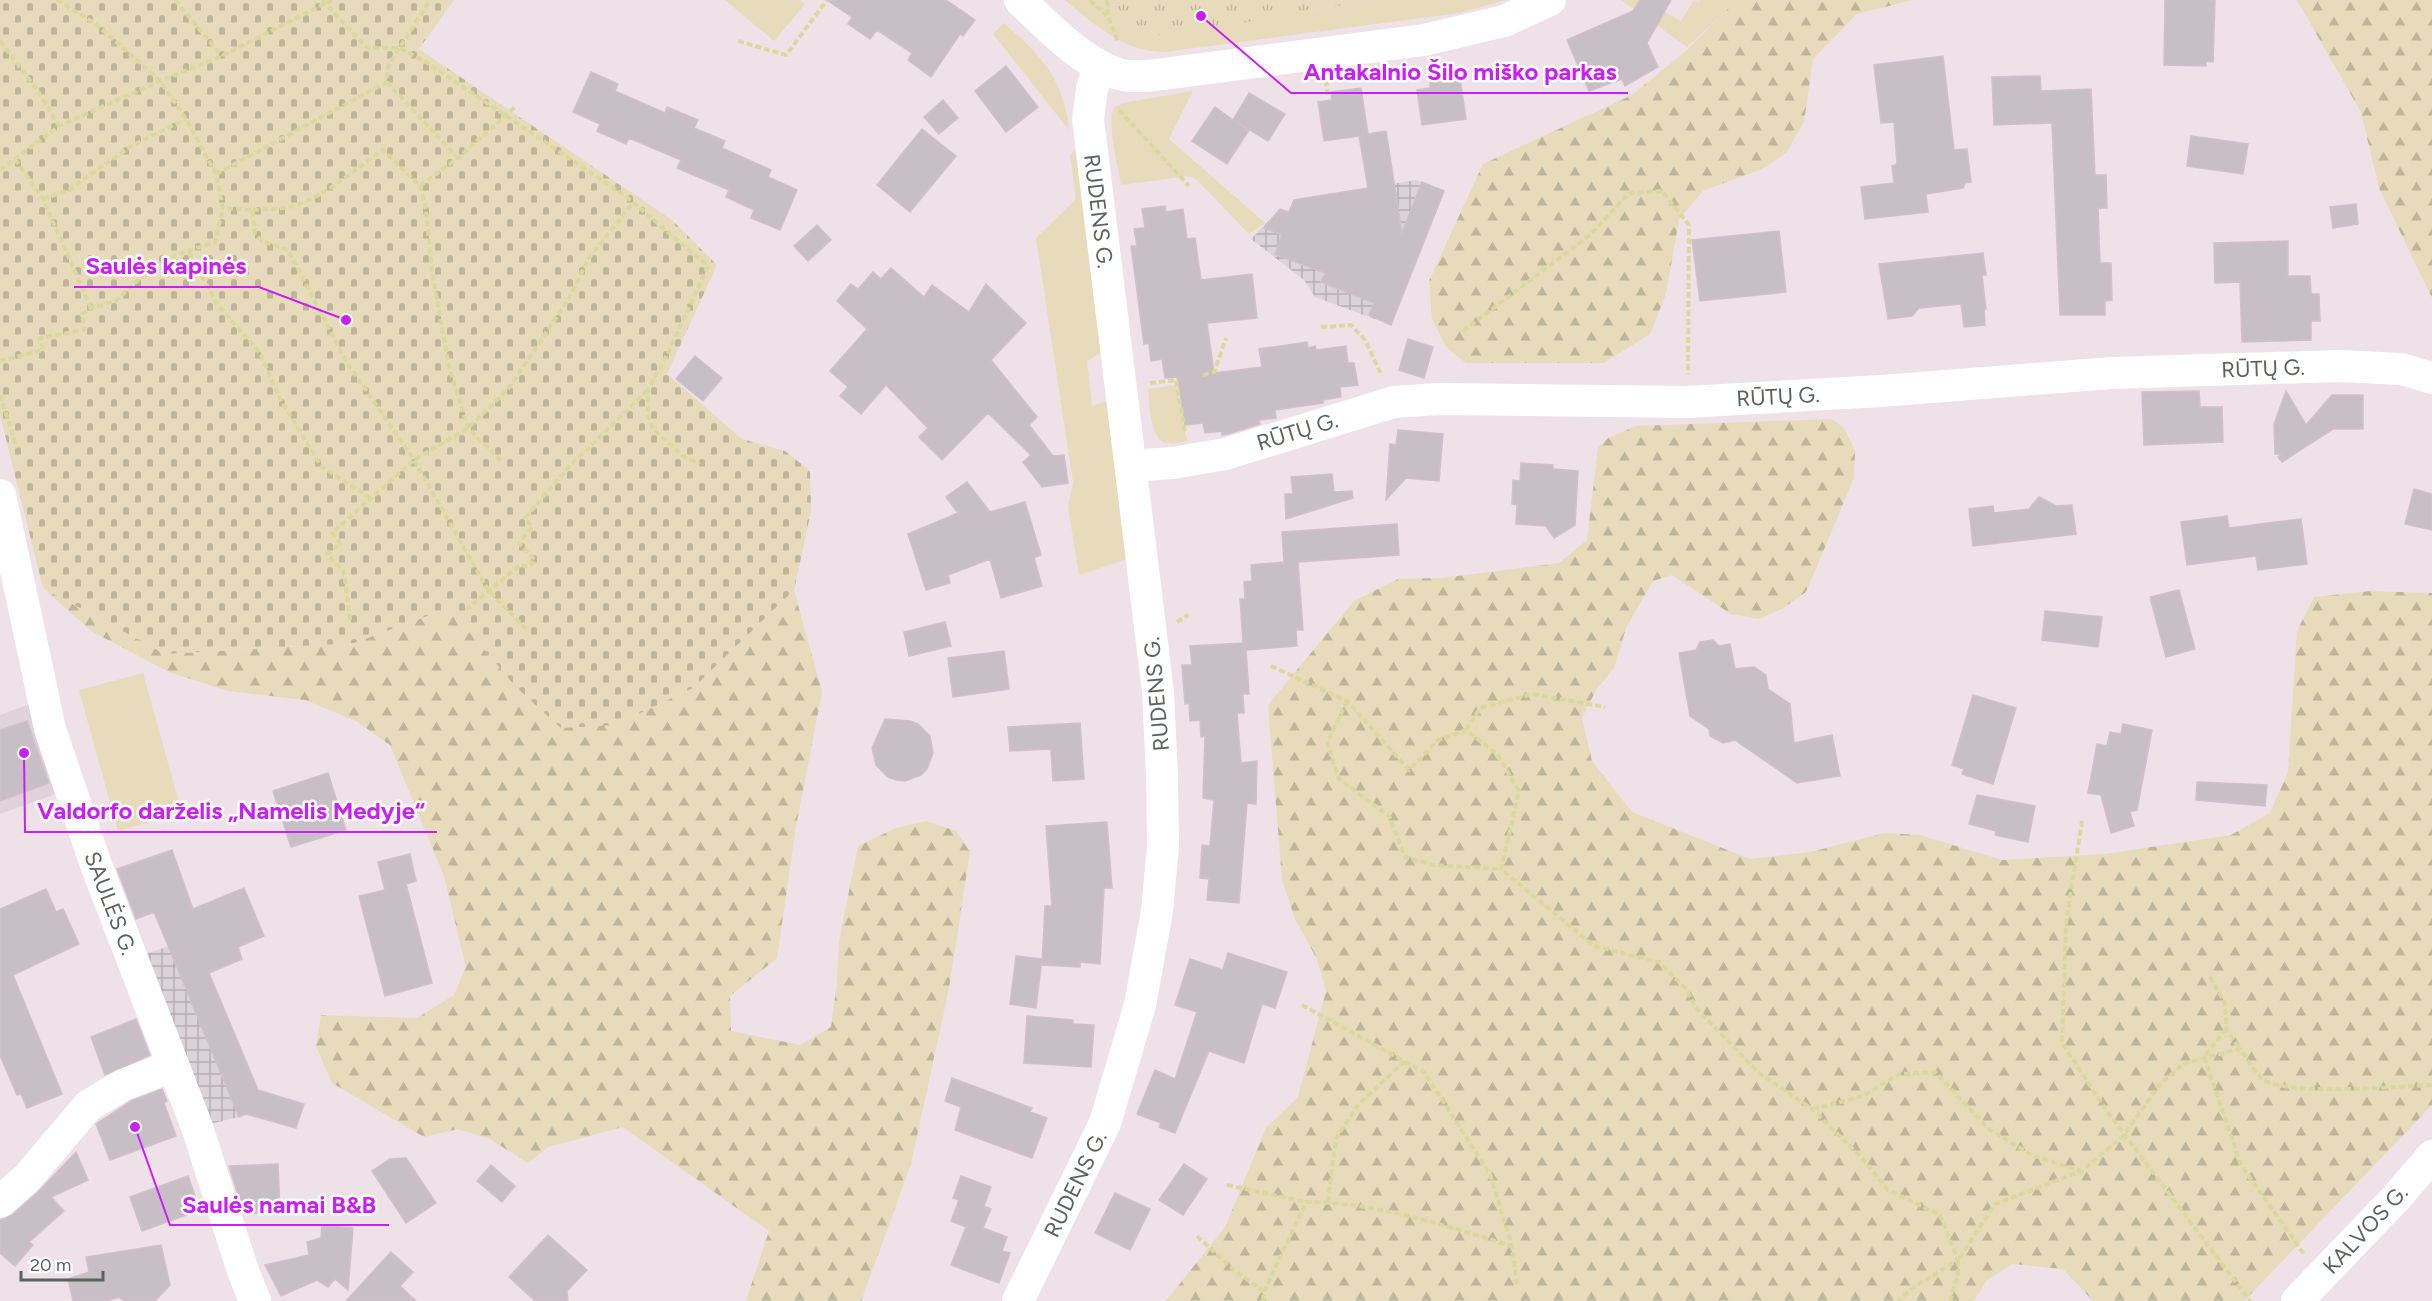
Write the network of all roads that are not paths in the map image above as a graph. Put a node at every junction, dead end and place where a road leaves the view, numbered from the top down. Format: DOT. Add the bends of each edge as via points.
graph roads {
  1 [pos="1020,0"];
  2 [pos="1550,0"];
  3 [pos="1109,55"];
  4 [pos="2432,378"];
  5 [pos="1131,466"];
  6 [pos="0,495"];
  7 [pos="173,1066"];
  8 [pos="2432,1155"];
  9 [pos="0,1202"];
  10 [pos="255,1301"];
  11 [pos="1018,1301"];
  12 [pos="2297,1301"];
  1 -- 3 [label="street" via="1071,45"];
  2 -- 3 [label="street" via="1504,21 1424,40 1148,76 1127,76"];
  3 -- 5 [label="street, RUDENS G." via="1092,89 1088,119"];
  4 -- 5 [label="street, RŪTŲ G." via="2401,369 2354,366 2143,372 1687,402 1394,402 1225,454"];
  5 -- 11 [label="street, RUDENS G." via="1158,700 1163,846 1157,911 1140,1005 1105,1123"];
  6 -- 7 [label="street, SAULĖS G." via="50,729 96,865"];
  7 -- 9 [label="street" via="123,1085 88,1107 27,1178"];
  7 -- 10 [label="street, SAULĖS G."];
  8 -- 12 [label="street, KALVOS G."];
}
